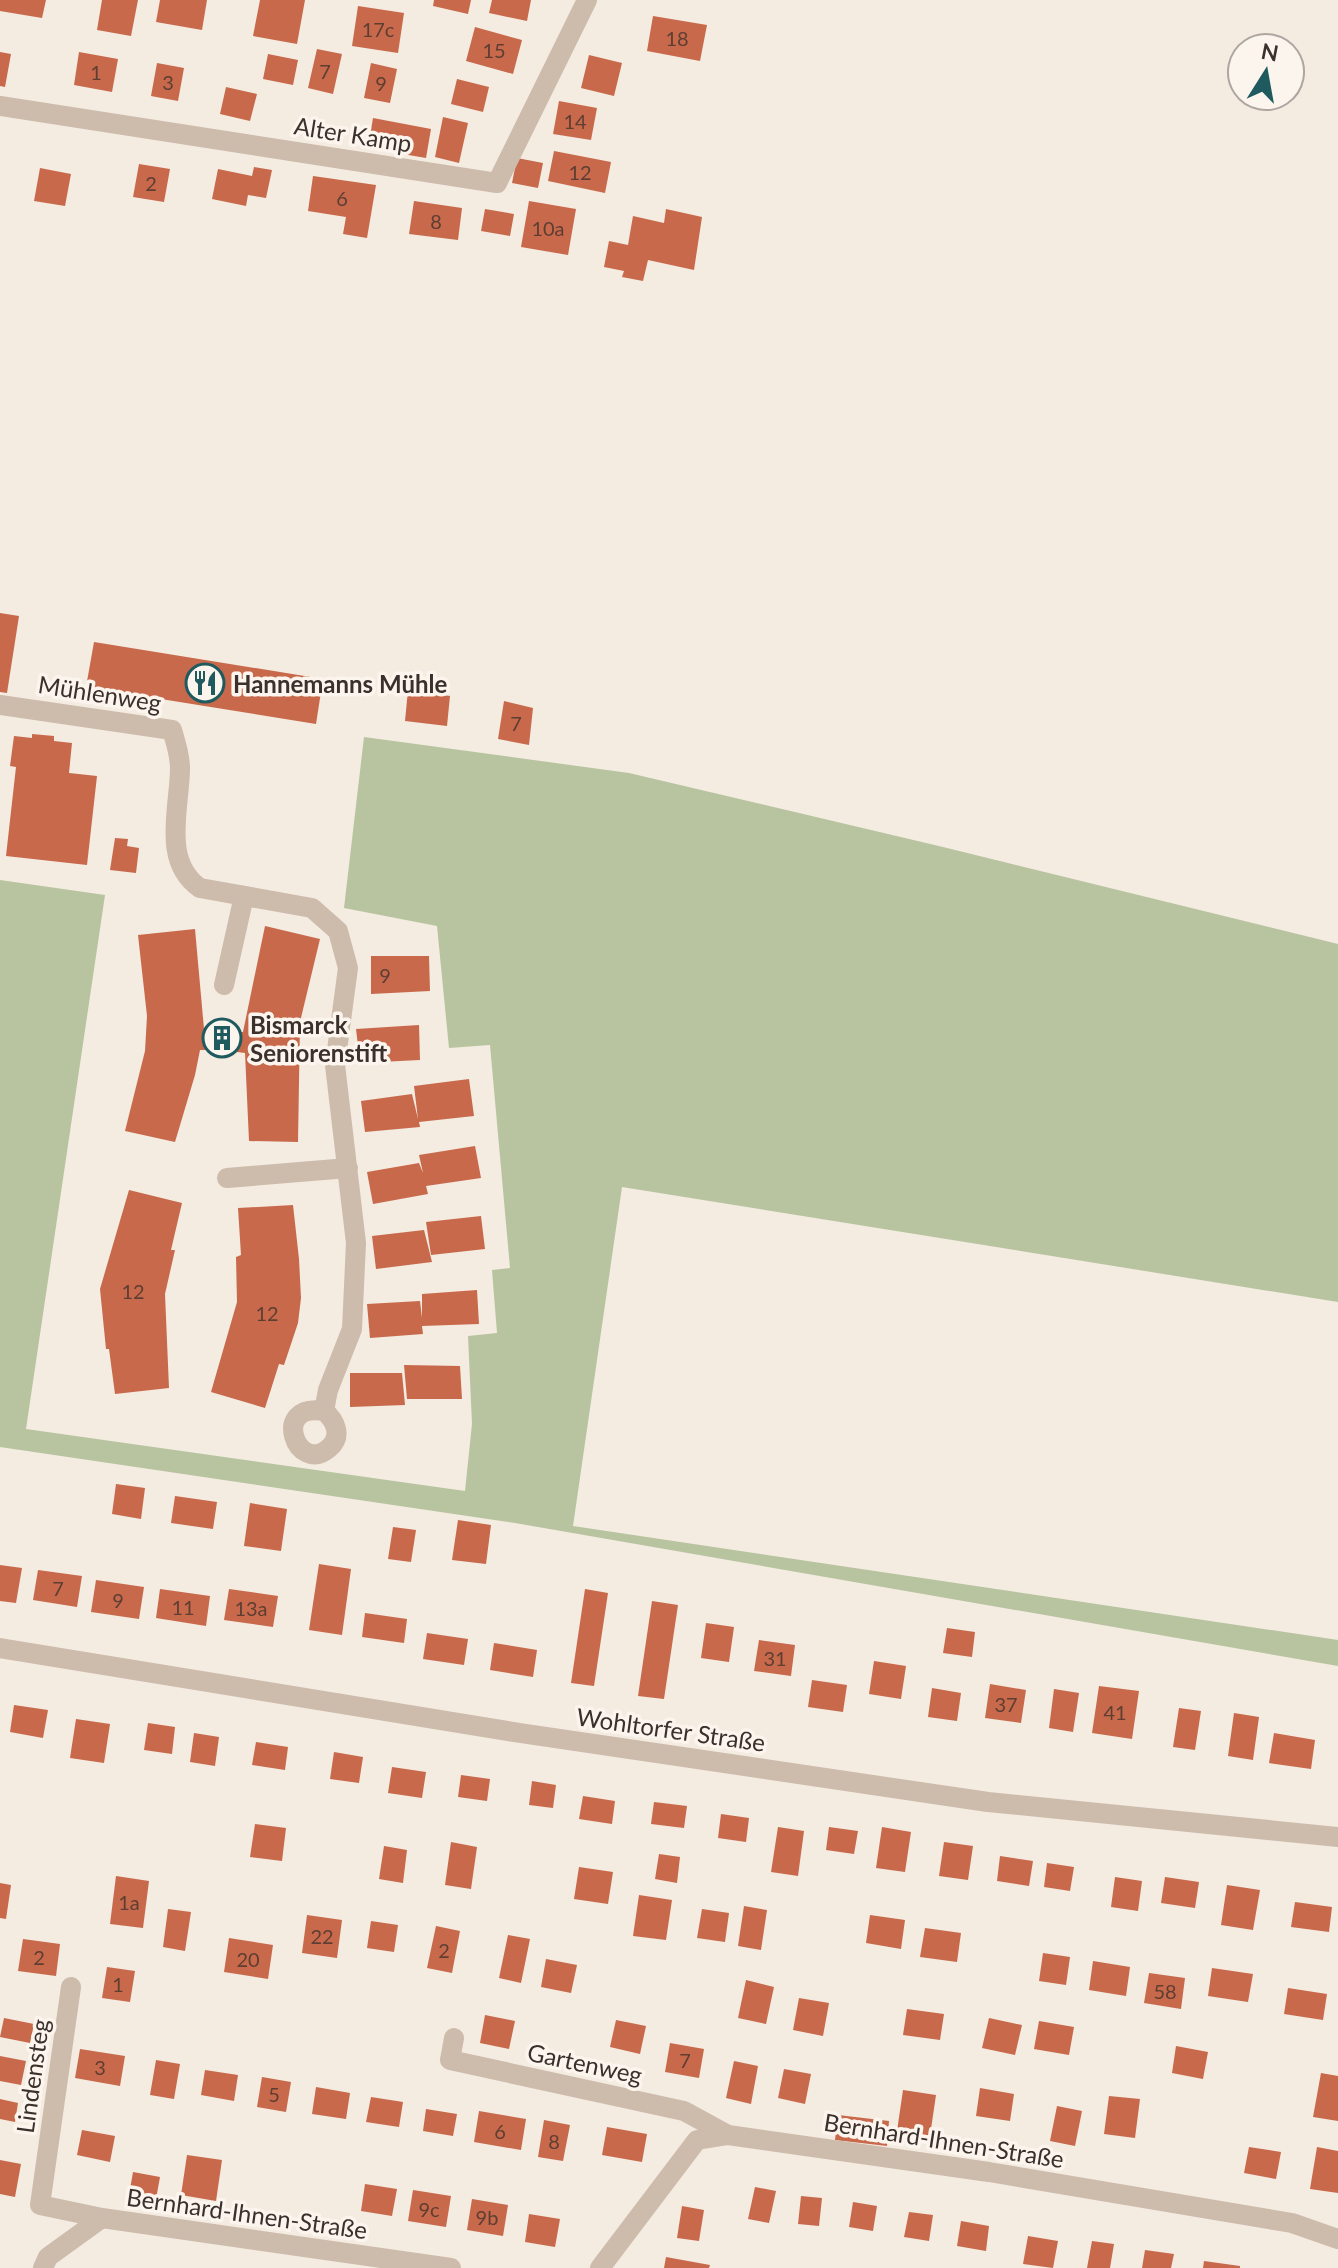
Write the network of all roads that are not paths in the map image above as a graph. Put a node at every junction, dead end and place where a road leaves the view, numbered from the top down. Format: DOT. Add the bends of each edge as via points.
graph roads {
  1 [pos="587,0"];
  2 [pos="0,106"];
  3 [pos="0,705"];
  4 [pos="244,896"];
  5 [pos="224,985"];
  6 [pos="348,1168"];
  7 [pos="227,1178"];
  8 [pos="324,1411"];
  9 [pos="0,1648"];
  10 [pos="1338,1837"];
  11 [pos="71,1987"];
  12 [pos="454,2038"];
  13 [pos="728,2135"];
  14 [pos="102,2218"];
  15 [pos="1338,2239"];
  16 [pos="46,2262"];
  17 [pos="451,2268"];
  18 [pos="600,2268"];
  1 -- 2 [label="street, Alter Kamp" via="497,183"];
  3 -- 4 [label="street, Mühlenweg" via="172,730 180,768 176,847 186,878 200,888"];
  4 -- 5 [label="street"];
  4 -- 6 [label="street, Mühlenweg" via="312,908 338,931 348,968 335,1065"];
  6 -- 7 [label="street"];
  6 -- 8 [label="street, Mühlenweg" via="356,1243 352,1329"];
  9 -- 10 [label="street, Wohltorfer Straße" via="988,1802"];
  11 -- 14 [label="street, Lindensteg" via="40,2205"];
  12 -- 13 [label="street, Gartenweg" via="450,2060 684,2111"];
  13 -- 15 [label="street, Bernhard-Ihnen-Straße" via="1292,2223"];
  13 -- 18 [label="street, Bernhard-Ihnen-Straße" via="697,2140"];
  14 -- 16 [label="street, Bernhard-Ihnen-Straße"];
  14 -- 17 [label="street, Bernhard-Ihnen-Straße"];
}
